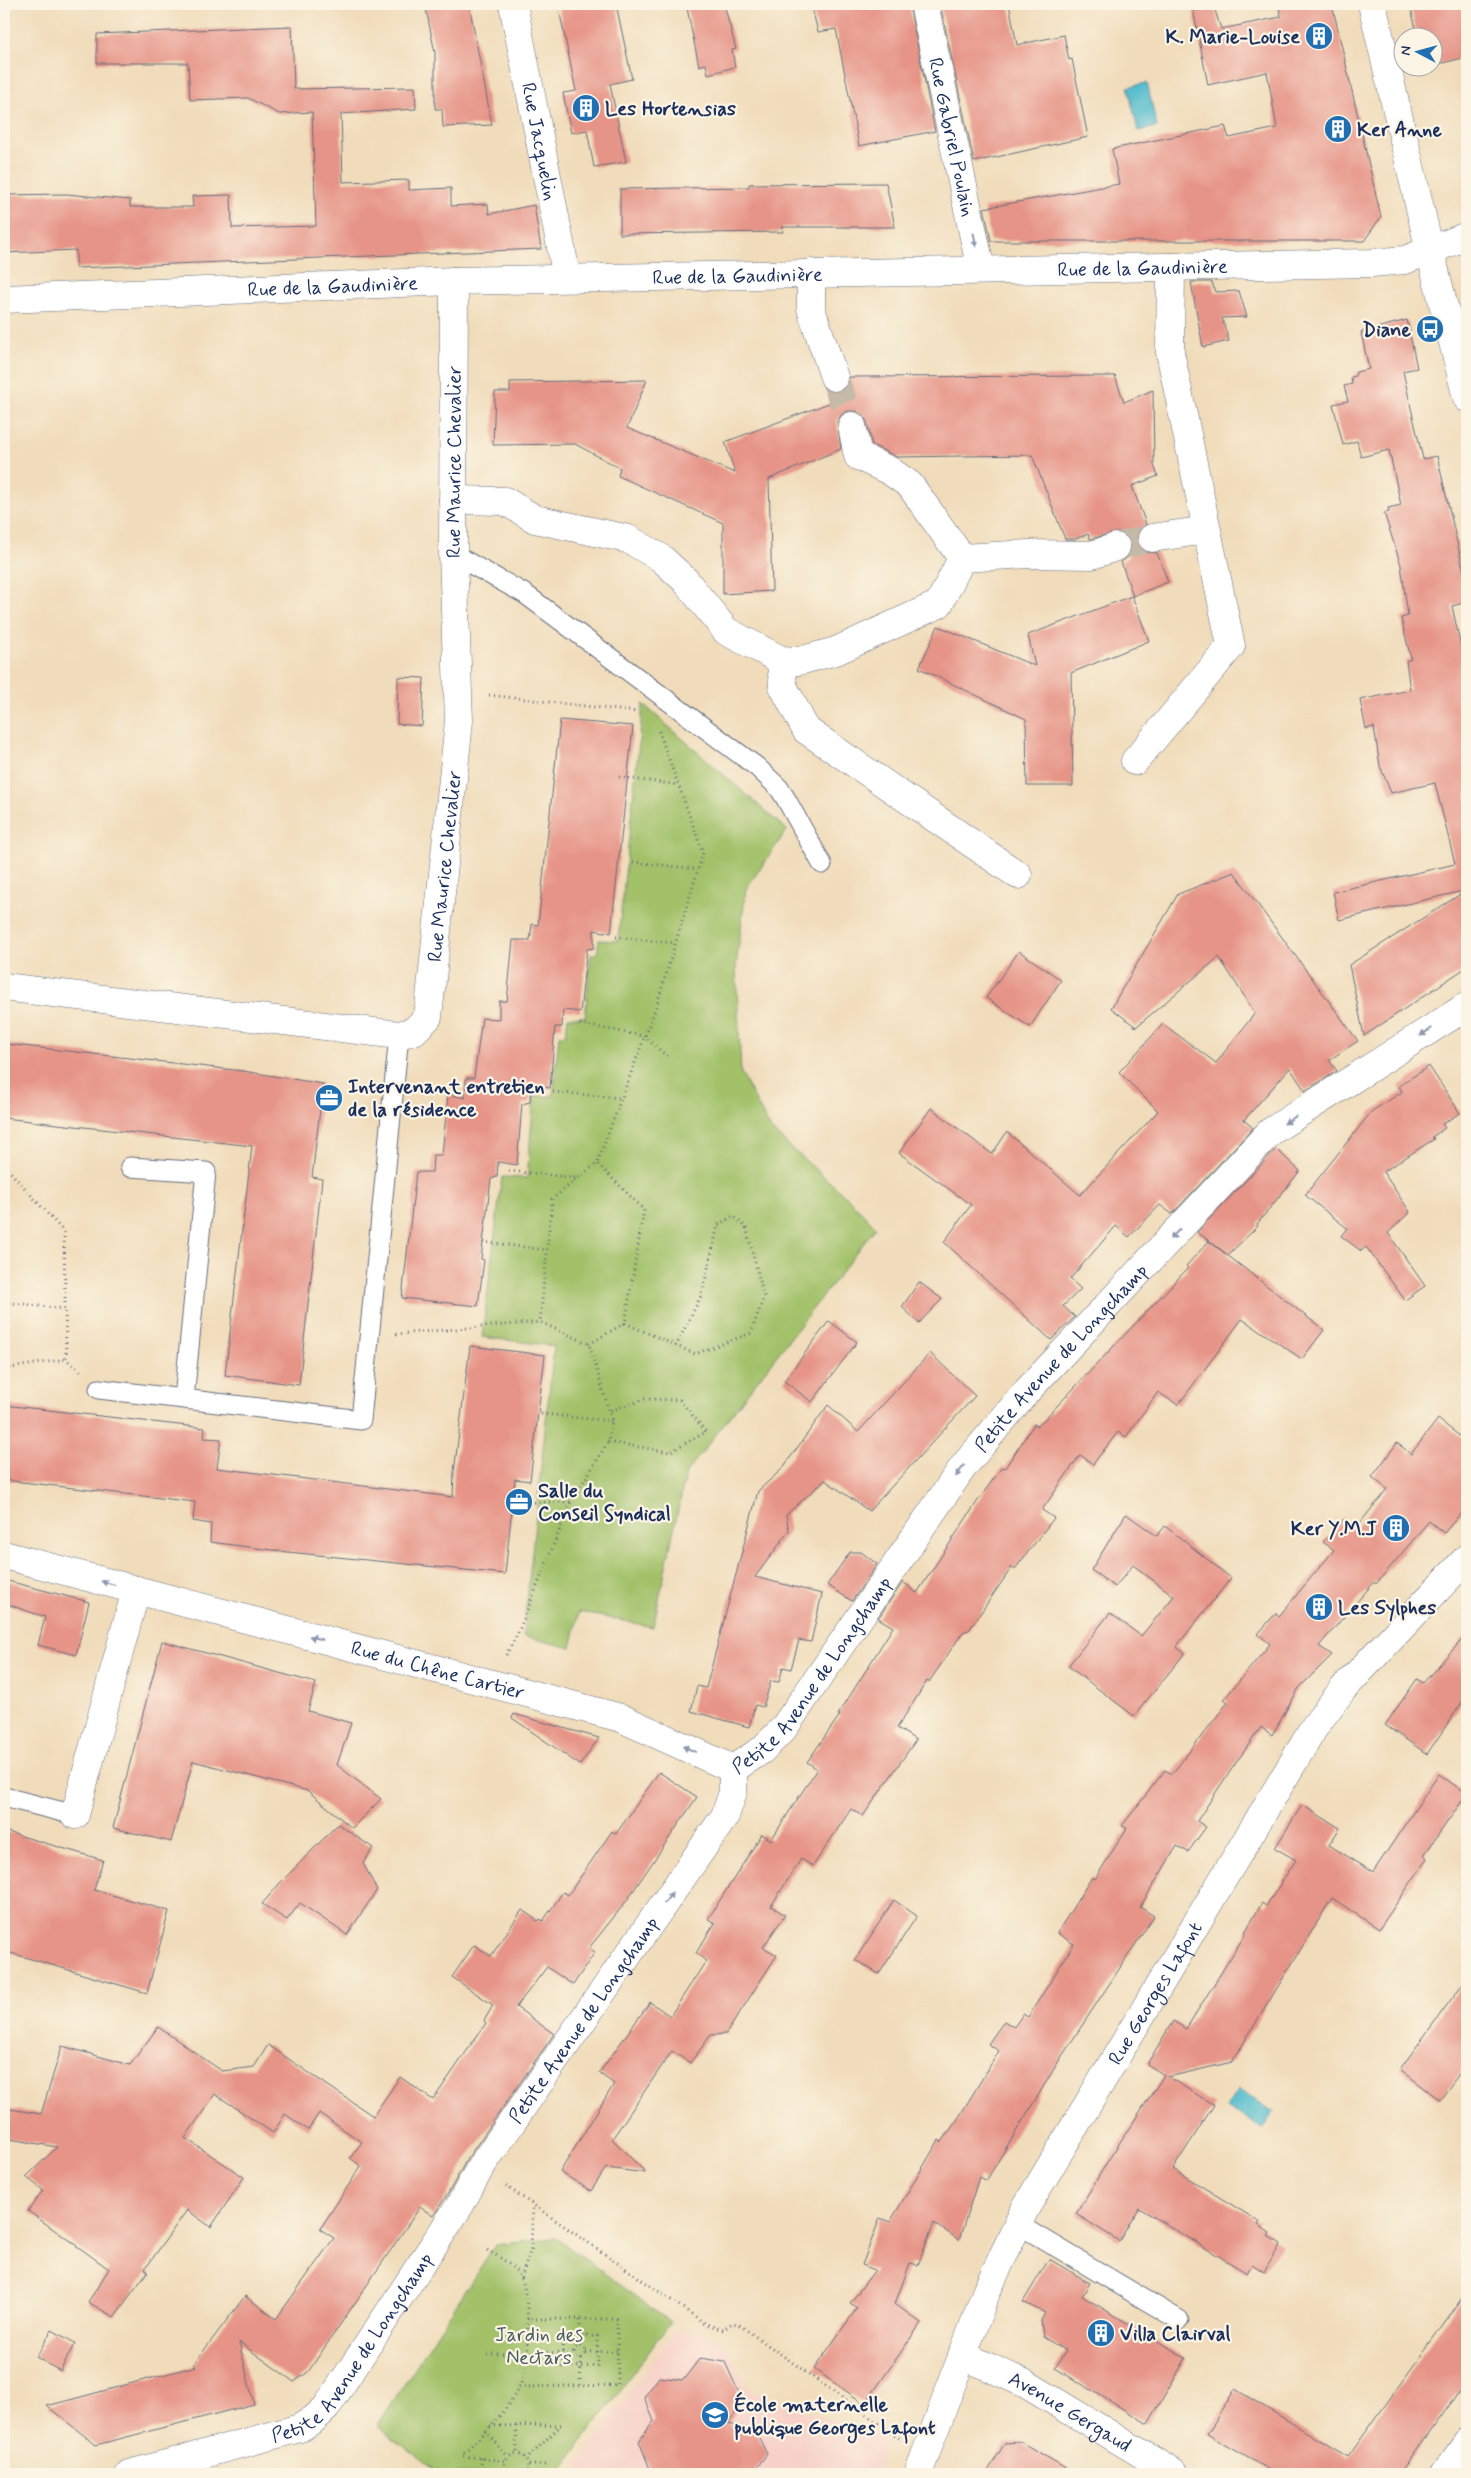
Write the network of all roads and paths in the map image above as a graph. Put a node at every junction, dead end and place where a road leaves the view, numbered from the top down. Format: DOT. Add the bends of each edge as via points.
graph roads {
  1 [pos="513,4"];
  2 [pos="924,4"];
  3 [pos="1372,4"];
  4 [pos="1467,236"];
  5 [pos="1430,251"];
  6 [pos="1171,267"];
  7 [pos="981,270"];
  8 [pos="812,273"];
  9 [pos="567,278"];
  10 [pos="454,281"];
  11 [pos="4,299"];
  12 [pos="834,377"];
  13 [pos="1467,398"];
  14 [pos="852,426"];
  15 [pos="453,500"];
  16 [pos="1206,530"];
  17 [pos="1152,538"];
  18 [pos="1116,548"];
  19 [pos="453,554"];
  20 [pos="962,558"];
  21 [pos="781,660"];
  22 [pos="459,691"];
  23 [pos="643,713"];
  24 [pos="656,723"];
  25 [pos="1135,762"];
  26 [pos="619,777"];
  27 [pos="679,785"];
  28 [pos="633,862"];
  29 [pos="822,864"];
  30 [pos="698,869"];
  31 [pos="1018,875"];
  32 [pos="616,936"];
  33 [pos="675,943"];
  34 [pos="4,987"];
  35 [pos="1467,1006"];
  36 [pos="580,1024"];
  37 [pos="399,1035"];
  38 [pos="644,1036"];
  39 [pos="669,1058"];
  40 [pos="553,1092"];
  41 [pos="620,1098"];
  42 [pos="597,1164"];
  43 [pos="4,1165"];
  44 [pos="130,1168"];
  45 [pos="510,1171"];
  46 [pos="578,1178"];
  47 [pos="484,1242"];
  48 [pos="547,1250"];
  49 [pos="4,1302"];
  50 [pos="65,1309"];
  51 [pos="540,1322"];
  52 [pos="625,1323"];
  53 [pos="369,1336"];
  54 [pos="589,1344"];
  55 [pos="676,1346"];
  56 [pos="66,1359"];
  57 [pos="4,1369"];
  58 [pos="99,1389"];
  59 [pos="184,1399"];
  60 [pos="609,1411"];
  61 [pos="541,1414"];
  62 [pos="612,1421"];
  63 [pos="608,1442"];
  64 [pos="519,1502"];
  65 [pos="571,1502"];
  66 [pos="4,1555"];
  67 [pos="1467,1558"];
  68 [pos="136,1590"];
  69 [pos="505,1657"];
  70 [pos="733,1769"];
  71 [pos="4,1797"];
  72 [pos="75,1815"];
  73 [pos="491,2175"];
  74 [pos="533,2206"];
  75 [pos="1018,2224"];
  76 [pos="486,2249"];
  77 [pos="521,2278"];
  78 [pos="528,2319"];
  79 [pos="580,2319"];
  80 [pos="1179,2320"];
  81 [pos="580,2337"];
  82 [pos="580,2346"];
  83 [pos="618,2351"];
  84 [pos="562,2352"];
  85 [pos="573,2352"];
  86 [pos="586,2352"];
  87 [pos="598,2352"];
  88 [pos="528,2353"];
  89 [pos="487,2354"];
  90 [pos="962,2355"];
  91 [pos="580,2358"];
  92 [pos="581,2367"];
  93 [pos="580,2386"];
  94 [pos="519,2387"];
  95 [pos="490,2426"];
  96 [pos="516,2426"];
  97 [pos="485,2431"];
  98 [pos="904,2441"];
  99 [pos="1467,2443"];
  100 [pos="517,2454"];
  101 [pos="481,2458"];
  102 [pos="527,2458"];
  103 [pos="507,2459"];
  104 [pos="529,2465"];
  105 [pos="549,2465"];
  106 [pos="160,2470"];
  107 [pos="129,2474"];
  108 [pos="482,2474"];
  109 [pos="507,2474"];
  110 [pos="526,2474"];
  111 [pos="918,2474"];
  112 [pos="1174,2474"];
  113 [pos="1446,2474"];
  1 -- 9 [label="street, Rue Jacquelin"];
  2 -- 7 [label="street, Rue Gabriel Poulain, one-way"];
  3 -- 5 [label="street"];
  4 -- 5 [label="street, Rue de la Gaudinière"];
  5 -- 6 [label="street, Rue de la Gaudinière" via="1405,260 1372,263"];
  5 -- 13 [label="street"];
  6 -- 7 [label="street, Rue de la Gaudinière"];
  6 -- 16 [label="street" via="1170,352"];
  7 -- 8 [label="street, Rue de la Gaudinière"];
  8 -- 9 [label="street, Rue de la Gaudinière"];
  8 -- 12 [label="street" via="811,309"];
  9 -- 10 [label="street, Rue de la Gaudinière"];
  10 -- 11 [label="street, Rue de la Gaudinière"];
  10 -- 15 [label="street, Rue Maurice Chevalier"];
  14 -- 20 [label="street" via="858,456 910,485"];
  15 -- 19 [label="street, Rue Maurice Chevalier"];
  15 -- 21 [label="street" via="505,501 535,519 628,538 661,558 685,580 726,631"];
  16 -- 17 [label="street"];
  16 -- 25 [label="street" via="1231,646"];
  18 -- 20 [label="street" via="1092,555"];
  19 -- 22 [label="street, Rue Maurice Chevalier"];
  19 -- 29 [label="lane" via="525,594 757,767 779,788"];
  20 -- 21 [label="street" via="939,604 836,651 799,661"];
  21 -- 31 [label="street" via="783,686 806,730"];
  22 -- 23 [label="path"];
  22 -- 37 [label="street, Rue Maurice Chevalier" via="459,721 428,1017 414,1031"];
  24 -- 27 [label="path"];
  26 -- 27 [label="path"];
  27 -- 30 [label="path" via="703,852"];
  28 -- 30 [label="path"];
  30 -- 33 [label="path"];
  32 -- 33 [label="path"];
  33 -- 38 [label="path"];
  34 -- 37 [label="street"];
  35 -- 70 [label="street, Petite Avenue de Longchamp, one-way" via="1270,1132 1027,1391 963,1467 783,1729 762,1750"];
  36 -- 38 [label="path"];
  37 -- 53 [label="lane"];
  38 -- 39 [label="path"];
  38 -- 41 [label="path"];
  40 -- 41 [label="path"];
  41 -- 42 [label="path"];
  42 -- 46 [label="path"];
  42 -- 52 [label="path" via="644,1210"];
  43 -- 50 [label="path" via="64,1232"];
  44 -- 59 [label="lane" via="206,1172"];
  45 -- 46 [label="path"];
  46 -- 48 [label="path" via="552,1199"];
  47 -- 48 [label="path"];
  48 -- 51 [label="path"];
  49 -- 50 [label="path"];
  50 -- 56 [label="path"];
  51 -- 53 [label="path"];
  51 -- 54 [label="path"];
  52 -- 54 [label="path"];
  52 -- 55 [label="path"];
  53 -- 59 [label="lane" via="361,1420"];
  54 -- 60 [label="path"];
  55 -- 55 [label="path" via="695,1354 751,1333 764,1298 746,1227 733,1216 718,1225 702,1294"];
  56 -- 57 [label="path"];
  56 -- 58 [label="path"];
  58 -- 59 [label="lane"];
  60 -- 62 [label="path"];
  60 -- 63 [label="path" via="645,1399 680,1400 706,1432 670,1452"];
  61 -- 62 [label="path"];
  62 -- 63 [label="path"];
  63 -- 65 [label="path"];
  64 -- 65 [label="path"];
  65 -- 69 [label="path" via="518,1633"];
  68 -- 66 [label="street, Rue du Chêne Cartier, one-way"];
  67 -- 75 [label="street, Rue Georges Lafont" via="1343,1689 1315,1726 1122,2044"];
  70 -- 68 [label="street, Rue du Chêne Cartier, one-way" via="621,1718"];
  68 -- 72 [label="street"];
  73 -- 70 [label="street, Petite Avenue de Longchamp, one-way" via="725,1816 733,1792"];
  71 -- 72 [label="lane"];
  73 -- 74 [label="path"];
  73 -- 106 [label="street, Petite Avenue de Longchamp" via="460,2205 326,2408 314,2419 300,2428"];
  74 -- 77 [label="path" via="532,2248"];
  74 -- 98 [label="path" via="706,2324 723,2330 732,2323 738,2324"];
  75 -- 80 [label="lane"];
  75 -- 90 [label="street, Rue Georges Lafont"];
  76 -- 77 [label="path" via="503,2259"];
  77 -- 78 [label="path"];
  78 -- 79 [label="path"];
  78 -- 88 [label="path"];
  79 -- 81 [label="path"];
  79 -- 83 [label="path" via="617,2319"];
  81 -- 82 [label="path"];
  81 -- 84 [label="path" via="562,2337"];
  81 -- 87 [label="path" via="597,2336"];
  82 -- 85 [label="path"];
  82 -- 86 [label="path"];
  83 -- 87 [label="path"];
  83 -- 93 [label="path" via="618,2385"];
  84 -- 85 [label="path"];
  84 -- 88 [label="path"];
  84 -- 92 [label="path" via="563,2367"];
  85 -- 91 [label="path" via="576,2358"];
  86 -- 87 [label="path"];
  86 -- 91 [label="path"];
  87 -- 92 [label="path" via="598,2366"];
  88 -- 89 [label="path"];
  88 -- 94 [label="path"];
  90 -- 111 [label="street, Rue Georges Lafont"];
  90 -- 112 [label="street, Avenue Gergaud" via="1026,2384"];
  91 -- 92 [label="path"];
  92 -- 93 [label="path"];
  93 -- 94 [label="path"];
  94 -- 95 [label="path" via="510,2404"];
  95 -- 96 [label="path"];
  95 -- 97 [label="path"];
  96 -- 100 [label="path"];
  96 -- 102 [label="path" via="561,2425"];
  97 -- 101 [label="path" via="463,2454"];
  97 -- 103 [label="path"];
  99 -- 113 [label="street"];
  100 -- 102 [label="path"];
  100 -- 103 [label="path"];
  101 -- 103 [label="path"];
  101 -- 108 [label="path"];
  102 -- 104 [label="path"];
  103 -- 109 [label="path" via="504,2470"];
  104 -- 105 [label="path"];
  104 -- 110 [label="path"];
  106 -- 107 [label="street, Petite Avenue de Longchamp"];
}
